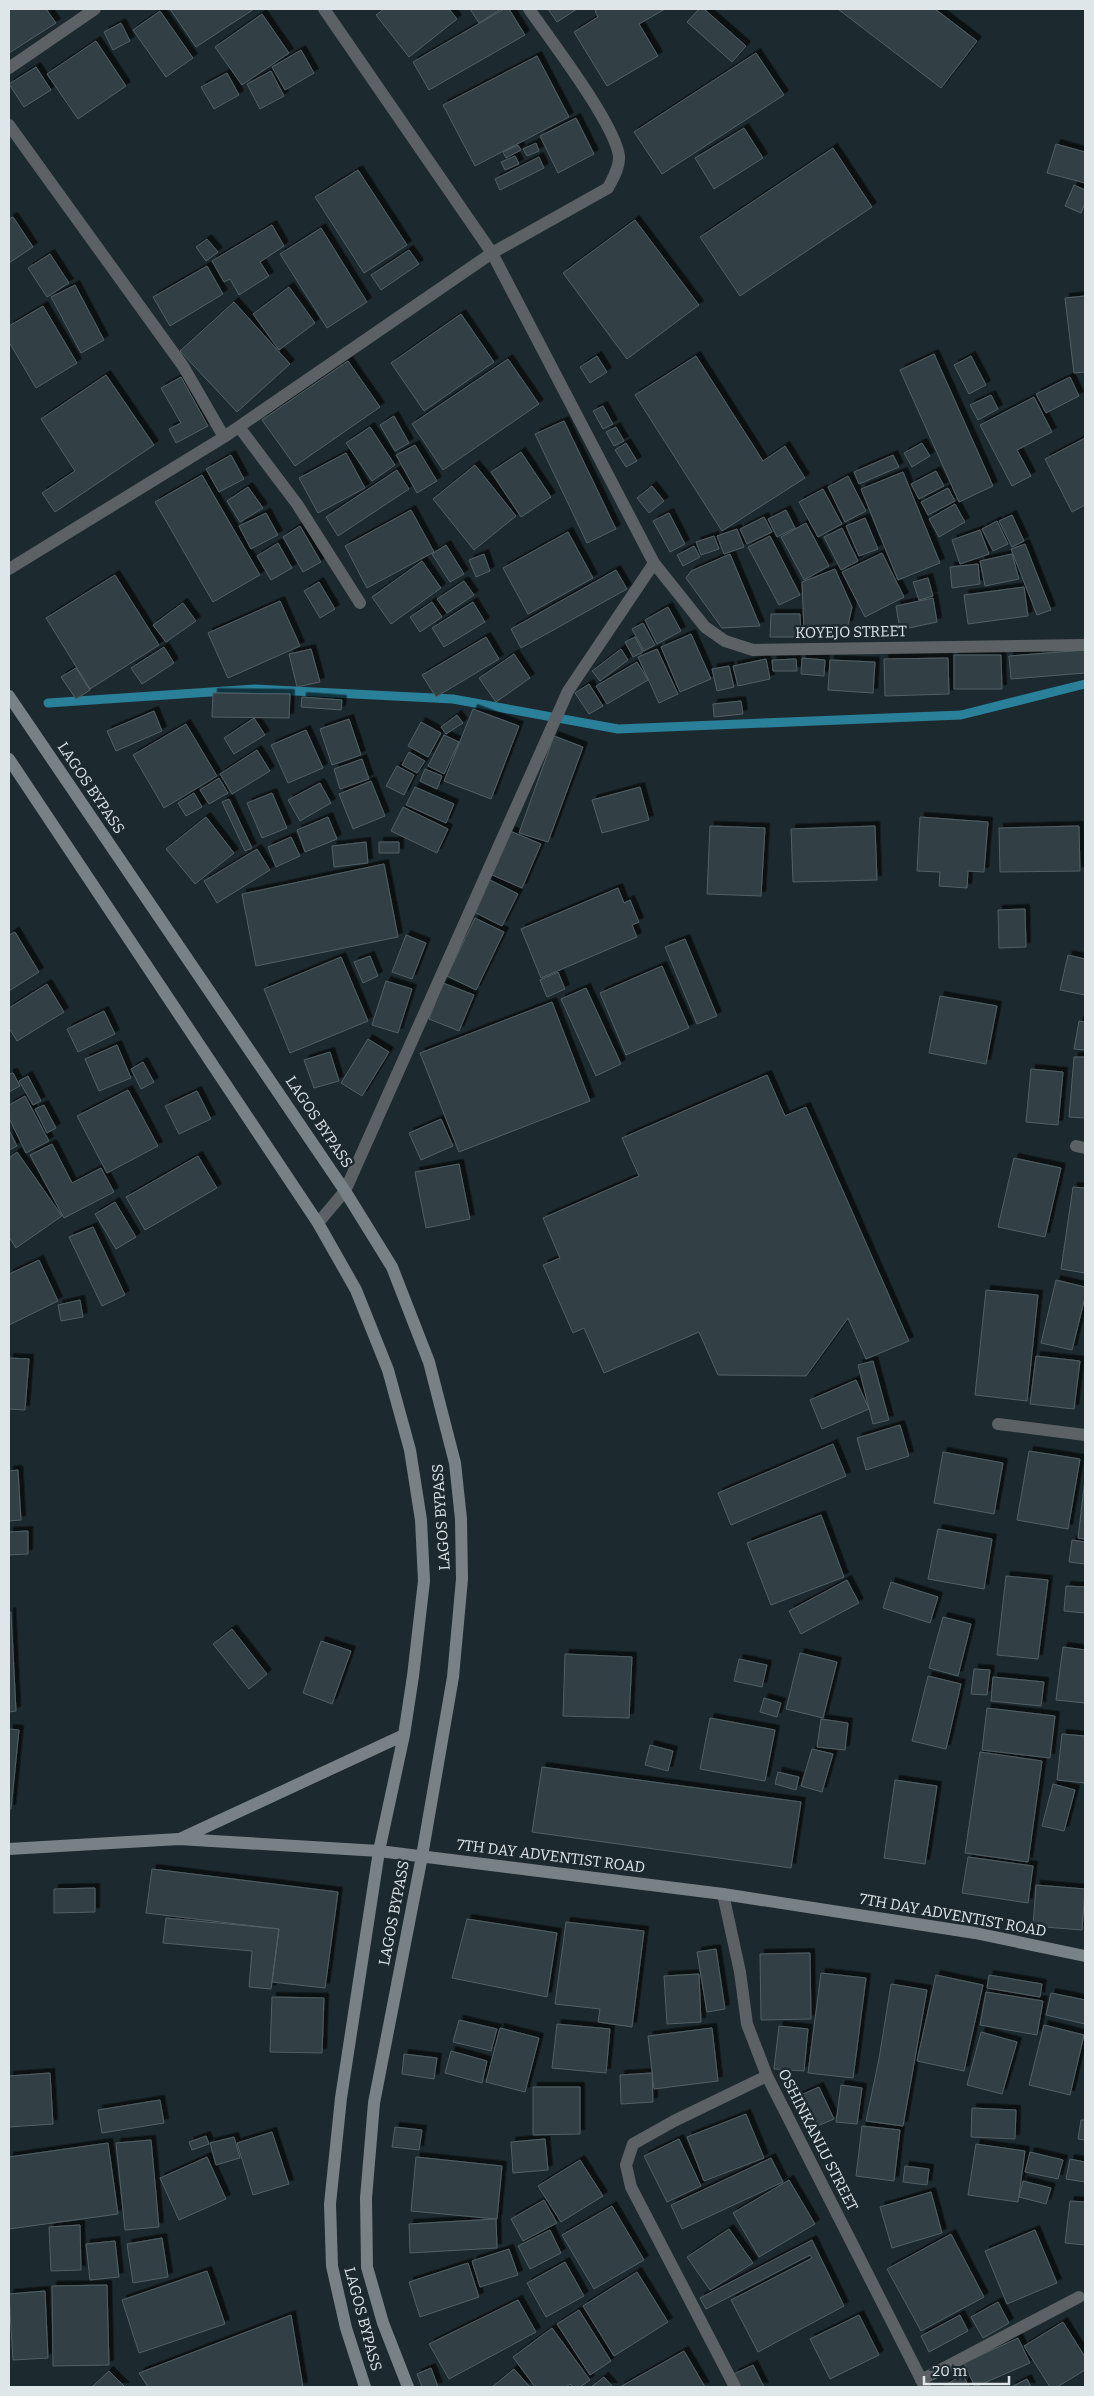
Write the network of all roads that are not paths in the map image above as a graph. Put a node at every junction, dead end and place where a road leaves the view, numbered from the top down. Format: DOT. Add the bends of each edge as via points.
graph roads {
  1 [pos="96,9"];
  2 [pos="324,9"];
  3 [pos="529,9"];
  4 [pos="9,68"];
  5 [pos="9,125"];
  6 [pos="492,253"];
  7 [pos="239,427"];
  8 [pos="224,437"];
  9 [pos="654,563"];
  10 [pos="9,569"];
  11 [pos="360,603"];
  12 [pos="1085,645"];
  13 [pos="9,696"];
  14 [pos="9,759"];
  15 [pos="346,1190"];
  16 [pos="318,1223"];
  17 [pos="998,1424"];
  18 [pos="1085,1435"];
  19 [pos="404,1735"];
  20 [pos="178,1839"];
  21 [pos="9,1849"];
  22 [pos="379,1851"];
  23 [pos="422,1856"];
  24 [pos="723,1894"];
  25 [pos="1085,1956"];
  26 [pos="767,2076"];
  27 [pos="1079,2297"];
  28 [pos="923,2384"];
  29 [pos="365,2387"];
  30 [pos="408,2387"];
  31 [pos="735,2387"];
  1 -- 4 [label="street"];
  2 -- 6 [label="street, KOYEJO STREET"];
  3 -- 6 [label="street" via="610,131 618,156 616,174 608,188"];
  5 -- 8 [label="street" via="183,366"];
  6 -- 7 [label="street"];
  6 -- 9 [label="street, KOYEJO STREET"];
  7 -- 8 [label="street"];
  7 -- 11 [label="street" via="297,504"];
  8 -- 10 [label="street"];
  9 -- 12 [label="street, KOYEJO STREET" via="705,627 725,641 753,650"];
  9 -- 15 [label="street" via="568,692"];
  13 -- 15 [label="main road, LAGOS BYPASS"];
  14 -- 16 [label="main road, LAGOS BYPASS"];
  15 -- 16 [label="street"];
  15 -- 23 [label="main road, LAGOS BYPASS" via="392,1267 429,1362 455,1463 461,1519 462,1579 453,1677"];
  16 -- 19 [label="main road, LAGOS BYPASS" via="356,1290 388,1370 412,1458 422,1520 424,1581"];
  17 -- 18 [label="street"];
  19 -- 20 [label="main road"];
  19 -- 22 [label="main road, LAGOS BYPASS"];
  20 -- 21 [label="main road, 7TH DAY ADVENTIST ROAD"];
  20 -- 22 [label="main road, 7TH DAY ADVENTIST ROAD"];
  22 -- 23 [label="main road, 7TH DAY ADVENTIST ROAD"];
  22 -- 29 [label="main road, LAGOS BYPASS" via="341,2098 330,2204 332,2266 346,2328"];
  23 -- 24 [label="main road, 7TH DAY ADVENTIST ROAD"];
  23 -- 30 [label="main road, LAGOS BYPASS" via="374,2103 366,2198 367,2267 383,2323"];
  24 -- 25 [label="main road, 7TH DAY ADVENTIST ROAD" via="975,1933"];
  24 -- 26 [label="street, OSHINKANLU STREET" via="740,1972 747,2024"];
  26 -- 28 [label="street, OSHINKANLU STREET"];
  26 -- 31 [label="street" via="633,2144 626,2165 631,2187"];
  27 -- 28 [label="street"];
}
